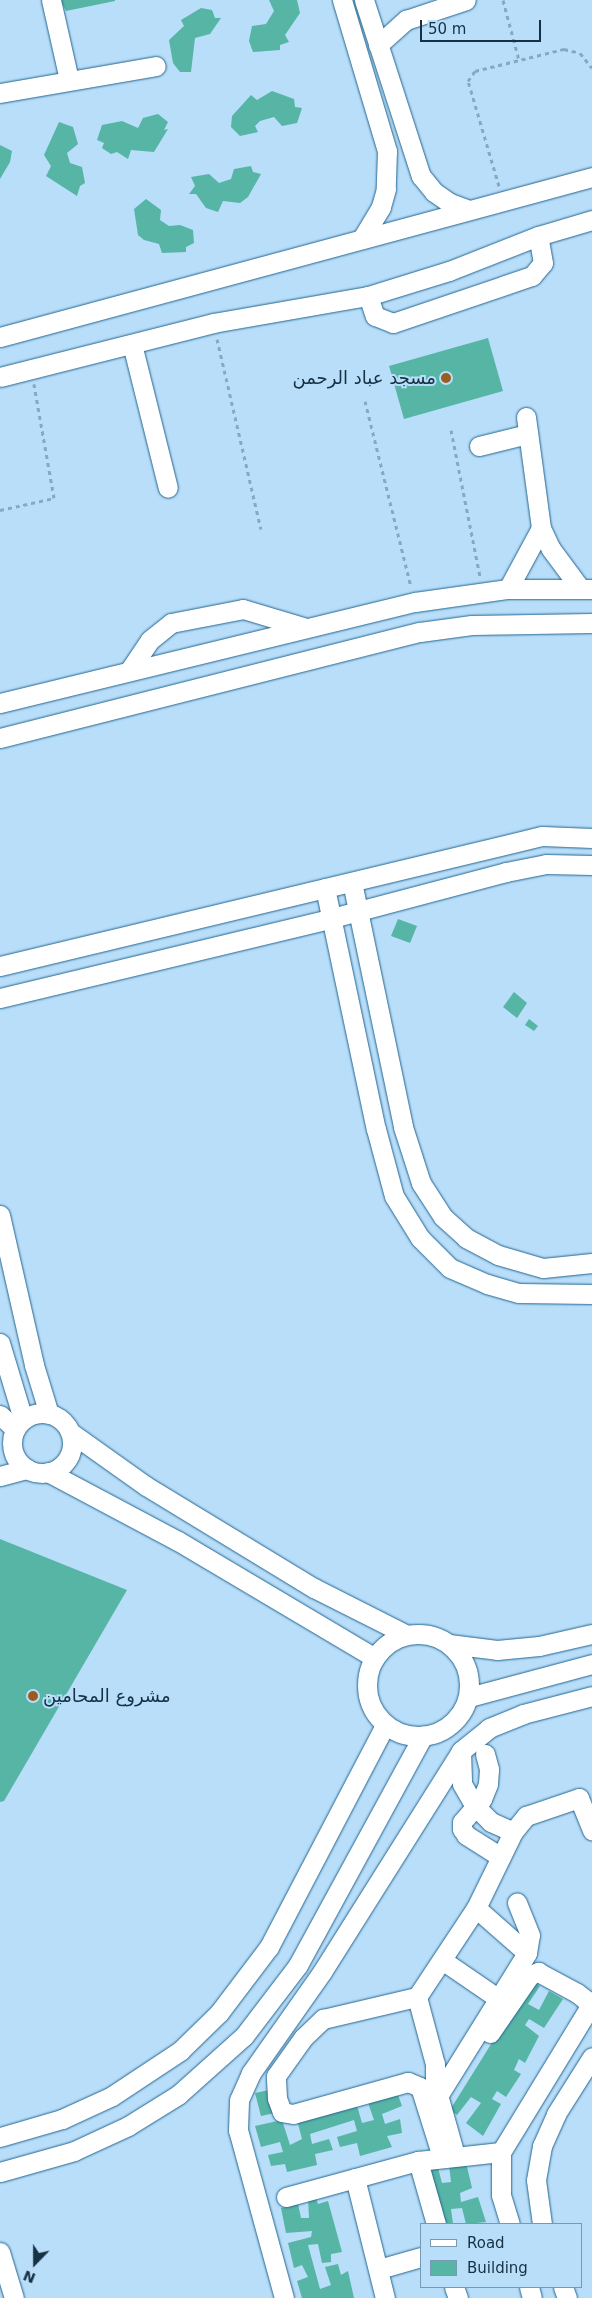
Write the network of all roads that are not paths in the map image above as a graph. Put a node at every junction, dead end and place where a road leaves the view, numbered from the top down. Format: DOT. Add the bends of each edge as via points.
graph roads {
  1 [pos="51,0"];
  2 [pos="342,0"];
  3 [pos="364,0"];
  4 [pos="466,0"];
  5 [pos="378,45"];
  6 [pos="156,66"];
  7 [pos="69,80"];
  8 [pos="0,93"];
  9 [pos="592,177"];
  10 [pos="470,210"];
  11 [pos="592,220"];
  12 [pos="538,236"];
  13 [pos="362,239"];
  14 [pos="368,296"];
  15 [pos="0,337"];
  16 [pos="132,344"];
  17 [pos="0,377"];
  18 [pos="478,446"];
  19 [pos="168,488"];
  20 [pos="541,528"];
  21 [pos="586,588"];
  22 [pos="508,589"];
  23 [pos="343,617"];
  24 [pos="592,622"];
  25 [pos="303,627"];
  26 [pos="350,648"];
  27 [pos="129,671"];
  28 [pos="0,703"];
  29 [pos="0,738"];
  30 [pos="592,838"];
  31 [pos="592,865"];
  32 [pos="352,882"];
  33 [pos="325,888"];
  34 [pos="356,910"];
  35 [pos="332,918"];
  36 [pos="0,966"];
  37 [pos="0,998"];
  38 [pos="0,1215"];
  39 [pos="592,1262"];
  40 [pos="592,1294"];
  41 [pos="0,1343"];
  42 [pos="49,1414"];
  43 [pos="0,1415"];
  44 [pos="13,1429"];
  45 [pos="70,1432"];
  46 [pos="27,1469"];
  47 [pos="48,1472"];
  48 [pos="0,1476"];
  49 [pos="592,1634"];
  50 [pos="407,1635"];
  51 [pos="449,1644"];
  52 [pos="374,1658"];
  53 [pos="592,1664"];
  54 [pos="592,1696"];
  55 [pos="469,1697"];
  56 [pos="385,1725"];
  57 [pos="423,1736"];
  58 [pos="461,1751"];
  59 [pos="485,1754"];
  60 [pos="586,1796"];
  61 [pos="474,1805"];
  62 [pos="592,1830"];
  63 [pos="513,1832"];
  64 [pos="501,1857"];
  65 [pos="517,1902"];
  66 [pos="476,1908"];
  67 [pos="527,1953"];
  68 [pos="442,1960"];
  69 [pos="417,1998"];
  70 [pos="498,1999"];
  71 [pos="590,2005"];
  72 [pos="490,2033"];
  73 [pos="592,2057"];
  74 [pos="438,2096"];
  75 [pos="0,2137"];
  76 [pos="501,2152"];
  77 [pos="448,2156"];
  78 [pos="414,2162"];
  79 [pos="0,2172"];
  80 [pos="355,2178"];
  81 [pos="286,2197"];
  82 [pos="427,2223"];
  83 [pos="436,2223"];
  84 [pos="510,2223"];
  85 [pos="542,2223"];
  86 [pos="0,2252"];
  87 [pos="420,2257"];
  88 [pos="379,2269"];
  89 [pos="14,2298"];
  90 [pos="284,2298"];
  91 [pos="385,2298"];
  1 -- 7 [label="street"];
  2 -- 13 [label="street" via="387,151 384,198"];
  3 -- 5 [label="street"];
  4 -- 5 [label="street" via="406,20"];
  5 -- 10 [label="street" via="421,176 434,192 450,203"];
  6 -- 7 [label="street"];
  7 -- 8 [label="street"];
  9 -- 10 [label="street"];
  10 -- 13 [label="street"];
  11 -- 12 [label="street"];
  12 -- 14 [label="street" via="448,271"];
  12 -- 14 [label="street" via="543,262 532,276 393,323 376,316"];
  13 -- 15 [label="street"];
  14 -- 16 [label="street" via="213,323"];
  16 -- 17 [label="street"];
  16 -- 19 [label="street"];
  18 -- 20 [label="street" via="527,426"];
  20 -- 21 [label="street" via="560,563"];
  20 -- 22 [label="street"];
  21 -- 22 [label="street"];
  22 -- 23 [label="street" via="415,602"];
  23 -- 25 [label="street"];
  23 -- 26 [label="street"];
  24 -- 26 [label="street" via="472,625"];
  25 -- 27 [label="street"];
  25 -- 27 [label="street" via="243,609 172,623 150,640"];
  26 -- 29 [label="street"];
  27 -- 28 [label="street"];
  30 -- 32 [label="street" via="542,836"];
  31 -- 34 [label="street" via="546,864"];
  32 -- 33 [label="street"];
  32 -- 34 [label="street"];
  33 -- 35 [label="street"];
  33 -- 36 [label="street"];
  34 -- 35 [label="street"];
  34 -- 39 [label="street" via="403,1127 421,1183 443,1217 466,1238 498,1255 544,1268"];
  35 -- 37 [label="street"];
  35 -- 40 [label="street" via="376,1129 394,1196 420,1238 450,1268 487,1284 518,1293"];
  38 -- 42 [label="street" via="34,1365"];
  41 -- 44 [label="street"];
  42 -- 44 [label="street" via="40,1413"];
  42 -- 45 [label="street" via="58,1418"];
  43 -- 44 [label="street"];
  44 -- 46 [label="street" via="14,1453"];
  45 -- 47 [label="street" via="71,1453 58,1469"];
  45 -- 50 [label="street" via="146,1486 314,1588"];
  46 -- 47 [label="street"];
  46 -- 48 [label="street"];
  47 -- 52 [label="street" via="178,1541"];
  49 -- 51 [label="street" via="539,1646 497,1650"];
  50 -- 51 [label="street" via="429,1635"];
  50 -- 52 [label="street" via="388,1644"];
  51 -- 55 [label="street" via="467,1667"];
  52 -- 56 [label="street" via="369,1672 369,1700"];
  53 -- 55 [label="street"];
  54 -- 58 [label="street" via="523,1714 489,1728"];
  55 -- 57 [label="street" via="463,1712 452,1724"];
  56 -- 57 [label="street" via="403,1734"];
  56 -- 75 [label="street" via="269,1947 219,2013 180,2051 112,2096 62,2119"];
  57 -- 79 [label="street" via="298,1965 244,2036 194,2083 128,2126 74,2151"];
  58 -- 61 [label="street" via="462,1784"];
  58 -- 90 [label="street" via="327,1964 258,2061 239,2100 238,2130"];
  59 -- 61 [label="street" via="488,1784 482,1799"];
  60 -- 62 [label="street"];
  60 -- 63 [label="street" via="526,1816"];
  61 -- 63 [label="street" via="491,1822"];
  61 -- 64 [label="street" via="462,1822 462,1829 466,1835"];
  63 -- 64 [label="street"];
  64 -- 66 [label="street"];
  65 -- 67 [label="street" via="530,1935"];
  66 -- 67 [label="street"];
  66 -- 68 [label="street"];
  67 -- 70 [label="street"];
  68 -- 69 [label="street"];
  68 -- 70 [label="street"];
  69 -- 74 [label="street" via="435,2064"];
  69 -- 77 [label="street" via="323,2019 303,2038 276,2076 276,2098 282,2112 293,2114 408,2082 420,2086"];
  70 -- 74 [label="street"];
  71 -- 72 [label="street" via="577,1993 538,1972 530,1976"];
  71 -- 76 [label="street"];
  73 -- 85 [label="street" via="556,2114 542,2146 536,2180"];
  74 -- 77 [label="street"];
  76 -- 77 [label="street"];
  76 -- 84 [label="street" via="502,2195"];
  77 -- 78 [label="street"];
  78 -- 80 [label="street"];
  78 -- 82 [label="street"];
  78 -- 83 [label="street"];
  80 -- 81 [label="street"];
  80 -- 88 [label="street"];
  86 -- 89 [label="street"];
  87 -- 88 [label="street"];
  88 -- 91 [label="street"];
}
